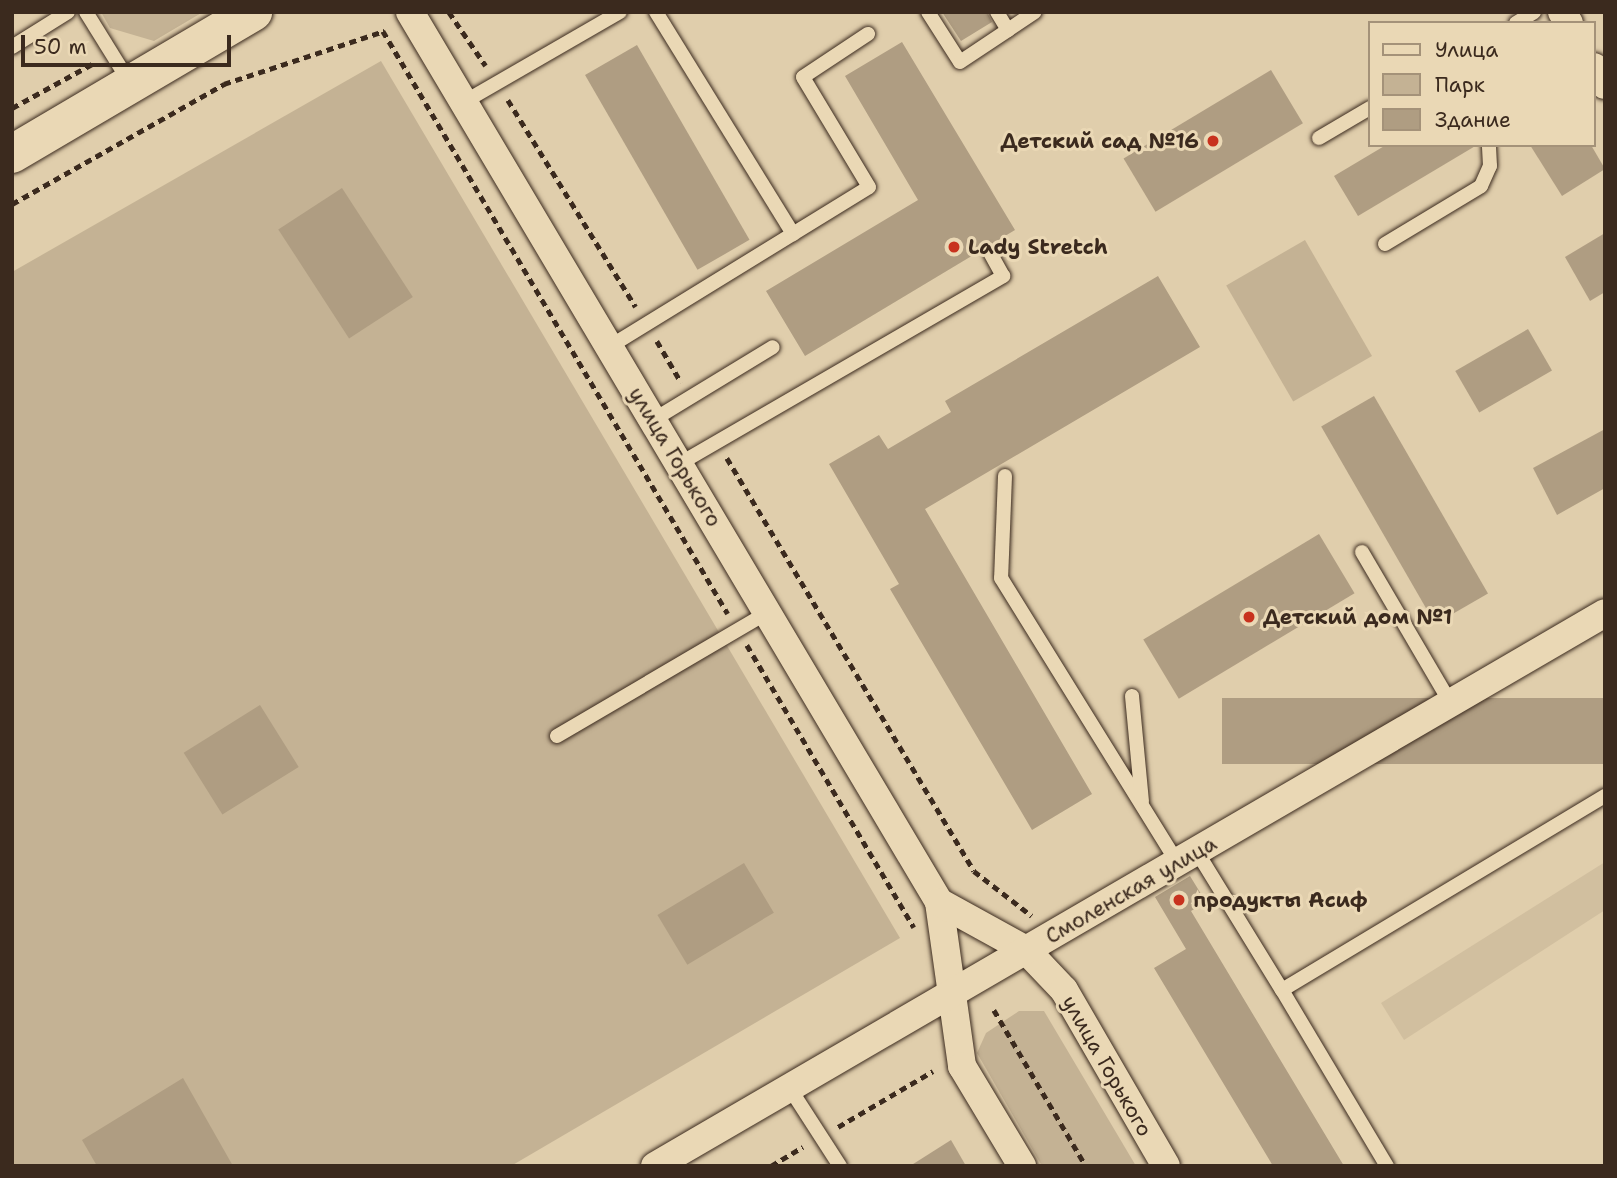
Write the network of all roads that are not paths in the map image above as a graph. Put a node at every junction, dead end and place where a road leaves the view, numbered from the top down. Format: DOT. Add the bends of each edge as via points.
graph roads {
  1 [pos="68,12"];
  2 [pos="86,12"];
  3 [pos="253,12"];
  4 [pos="620,12"];
  5 [pos="656,12"];
  6 [pos="928,12"];
  7 [pos="997,12"];
  8 [pos="1035,12"];
  9 [pos="412,15"];
  10 [pos="1008,30"];
  11 [pos="867,34"];
  12 [pos="12,47"];
  13 [pos="130,84"];
  14 [pos="464,102"];
  15 [pos="1368,109"];
  16 [pos="1318,138"];
  17 [pos="1489,147"];
  18 [pos="12,154"];
  19 [pos="793,234"];
  20 [pos="1385,244"];
  21 [pos="991,254"];
  22 [pos="609,347"];
  23 [pos="773,347"];
  24 [pos="653,421"];
  25 [pos="679,464"];
  26 [pos="1005,476"];
  27 [pos="1362,552"];
  28 [pos="767,613"];
  29 [pos="1605,613"];
  30 [pos="1132,696"];
  31 [pos="1451,704"];
  32 [pos="557,736"];
  33 [pos="1605,796"];
  34 [pos="1143,807"];
  35 [pos="1187,858"];
  36 [pos="939,902"];
  37 [pos="1026,950"];
  38 [pos="1282,990"];
  39 [pos="951,993"];
  40 [pos="789,1087"];
  41 [pos="655,1166"];
  42 [pos="840,1166"];
  43 [pos="1022,1166"];
  44 [pos="1166,1166"];
  45 [pos="1387,1166"];
  1 -- 12 [label="lane"];
  2 -- 13 [label="lane"];
  3 -- 13 [label="street"];
  4 -- 14 [label="lane"];
  5 -- 19 [label="lane"];
  6 -- 10 [label="lane" via="960,62"];
  7 -- 10 [label="lane"];
  8 -- 10 [label="lane"];
  9 -- 14 [label="street, улица Горького"];
  11 -- 19 [label="lane" via="803,77 869,187"];
  13 -- 18 [label="street"];
  14 -- 22 [label="street, улица Горького"];
  15 -- 16 [label="lane"];
  17 -- 20 [label="lane" via="1490,166 1481,186"];
  19 -- 22 [label="lane"];
  21 -- 25 [label="lane" via="1003,276"];
  22 -- 24 [label="street, улица Горького"];
  23 -- 24 [label="lane"];
  24 -- 25 [label="street, улица Горького"];
  25 -- 28 [label="street, улица Горького"];
  26 -- 34 [label="lane" via="1001,578"];
  27 -- 31 [label="lane"];
  28 -- 32 [label="lane"];
  28 -- 36 [label="street, улица Горького"];
  29 -- 31 [label="street, Смоленская улица"];
  30 -- 34 [label="lane"];
  31 -- 35 [label="street, Смоленская улица"];
  33 -- 38 [label="lane"];
  34 -- 35 [label="lane"];
  35 -- 37 [label="street, Смоленская улица"];
  35 -- 38 [label="lane"];
  36 -- 37 [label="street, улица Горького"];
  36 -- 39 [label="street, улица Горького"];
  37 -- 39 [label="street, Смоленская улица"];
  37 -- 44 [label="street, улица Горького" via="1064,990"];
  38 -- 45 [label="lane"];
  39 -- 40 [label="street, Смоленская улица"];
  39 -- 43 [label="street, улица Горького" via="962,1066"];
  40 -- 41 [label="street, Смоленская улица"];
  40 -- 42 [label="lane"];
}
